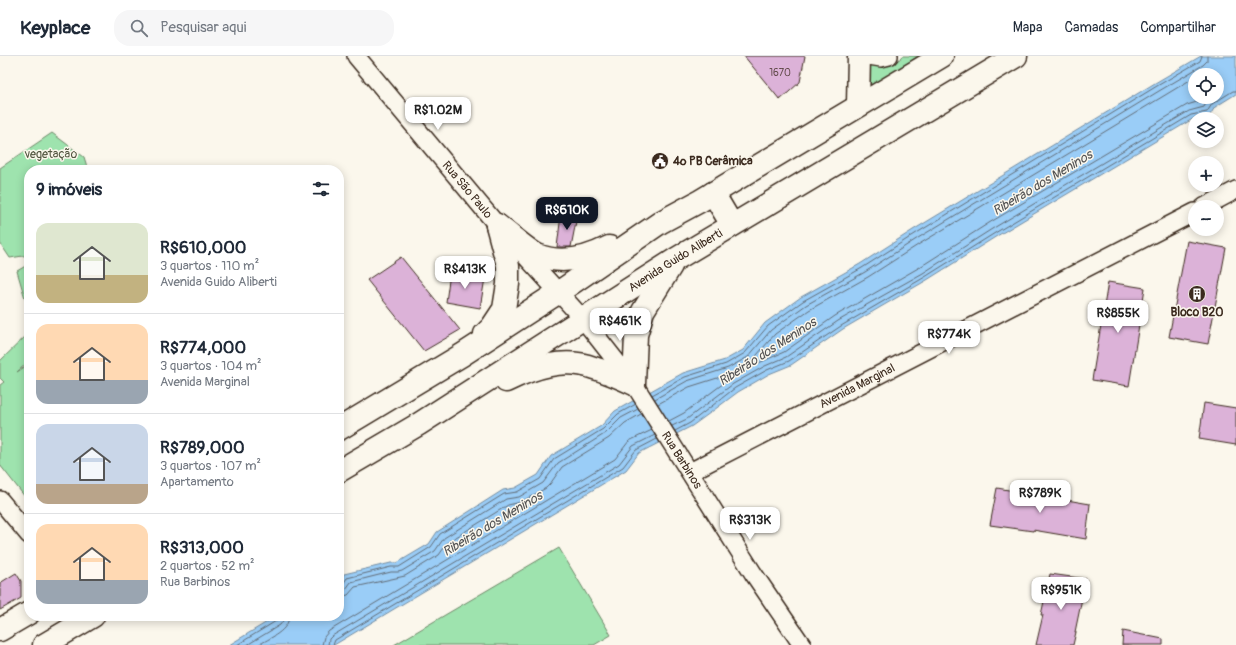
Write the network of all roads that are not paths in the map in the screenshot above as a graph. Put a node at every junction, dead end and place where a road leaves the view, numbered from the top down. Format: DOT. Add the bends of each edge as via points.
graph roads {
  1 [pos="356,56"];
  2 [pos="859,56"];
  3 [pos="869,56"];
  4 [pos="889,56"];
  5 [pos="942,56"];
  6 [pos="1016,56"];
  7 [pos="858,105"];
  8 [pos="1236,190"];
  9 [pos="713,193"];
  10 [pos="1217,200"];
  11 [pos="1188,216"];
  12 [pos="661,222"];
  13 [pos="497,225"];
  14 [pos="732,225"];
  15 [pos="676,259"];
  16 [pos="559,292"];
  17 [pos="583,319"];
  18 [pos="462,355"];
  19 [pos="637,387"];
  20 [pos="419,424"];
  21 [pos="344,426"];
  22 [pos="344,468"];
  23 [pos="690,472"];
  24 [pos="0,500"];
  25 [pos="24,529"];
  26 [pos="24,616"];
  27 [pos="85,621"];
  28 [pos="0,630"];
  29 [pos="44,645"];
  30 [pos="802,645"];
  1 -- 13 [label="street, Rua São Paulo"];
  2 -- 7 [label="main road"];
  3 -- 4 [label="street"];
  5 -- 7 [label="main road"];
  6 -- 14 [label="main road, Avenida Guido Aliberti"];
  7 -- 9 [label="main road"];
  8 -- 10 [label="street"];
  9 -- 12 [label="main road"];
  9 -- 14 [label="main road"];
  11 -- 23 [label="street, Avenida Marginal"];
  12 -- 13 [label="main road" via="595,254 571,260 553,260 536,254"];
  12 -- 16 [label="main road"];
  13 -- 16 [label="street, Rua São Paulo"];
  13 -- 18 [label="main road" via="508,266 504,309 492,327"];
  14 -- 15 [label="main road, Avenida Guido Aliberti"];
  15 -- 17 [label="main road, Avenida Guido Aliberti"];
  15 -- 19 [label="main road" via="643,311 636,335"];
  16 -- 17 [label="street, Rua São Paulo"];
  16 -- 18 [label="main road"];
  17 -- 19 [label="street, Rua Barbinos"];
  17 -- 20 [label="main road, Avenida Guido Aliberti"];
  18 -- 21 [label="main road"];
  19 -- 20 [label="main road" via="593,367 571,363 549,364 524,372"];
  19 -- 23 [label="street, Rua Barbinos"];
  20 -- 22 [label="main road, Avenida Guido Aliberti"];
  23 -- 30 [label="street, Rua Barbinos" via="753,573"];
  24 -- 25 [label="street"];
  26 -- 28 [label="main road"];
  27 -- 29 [label="main road"];
}
